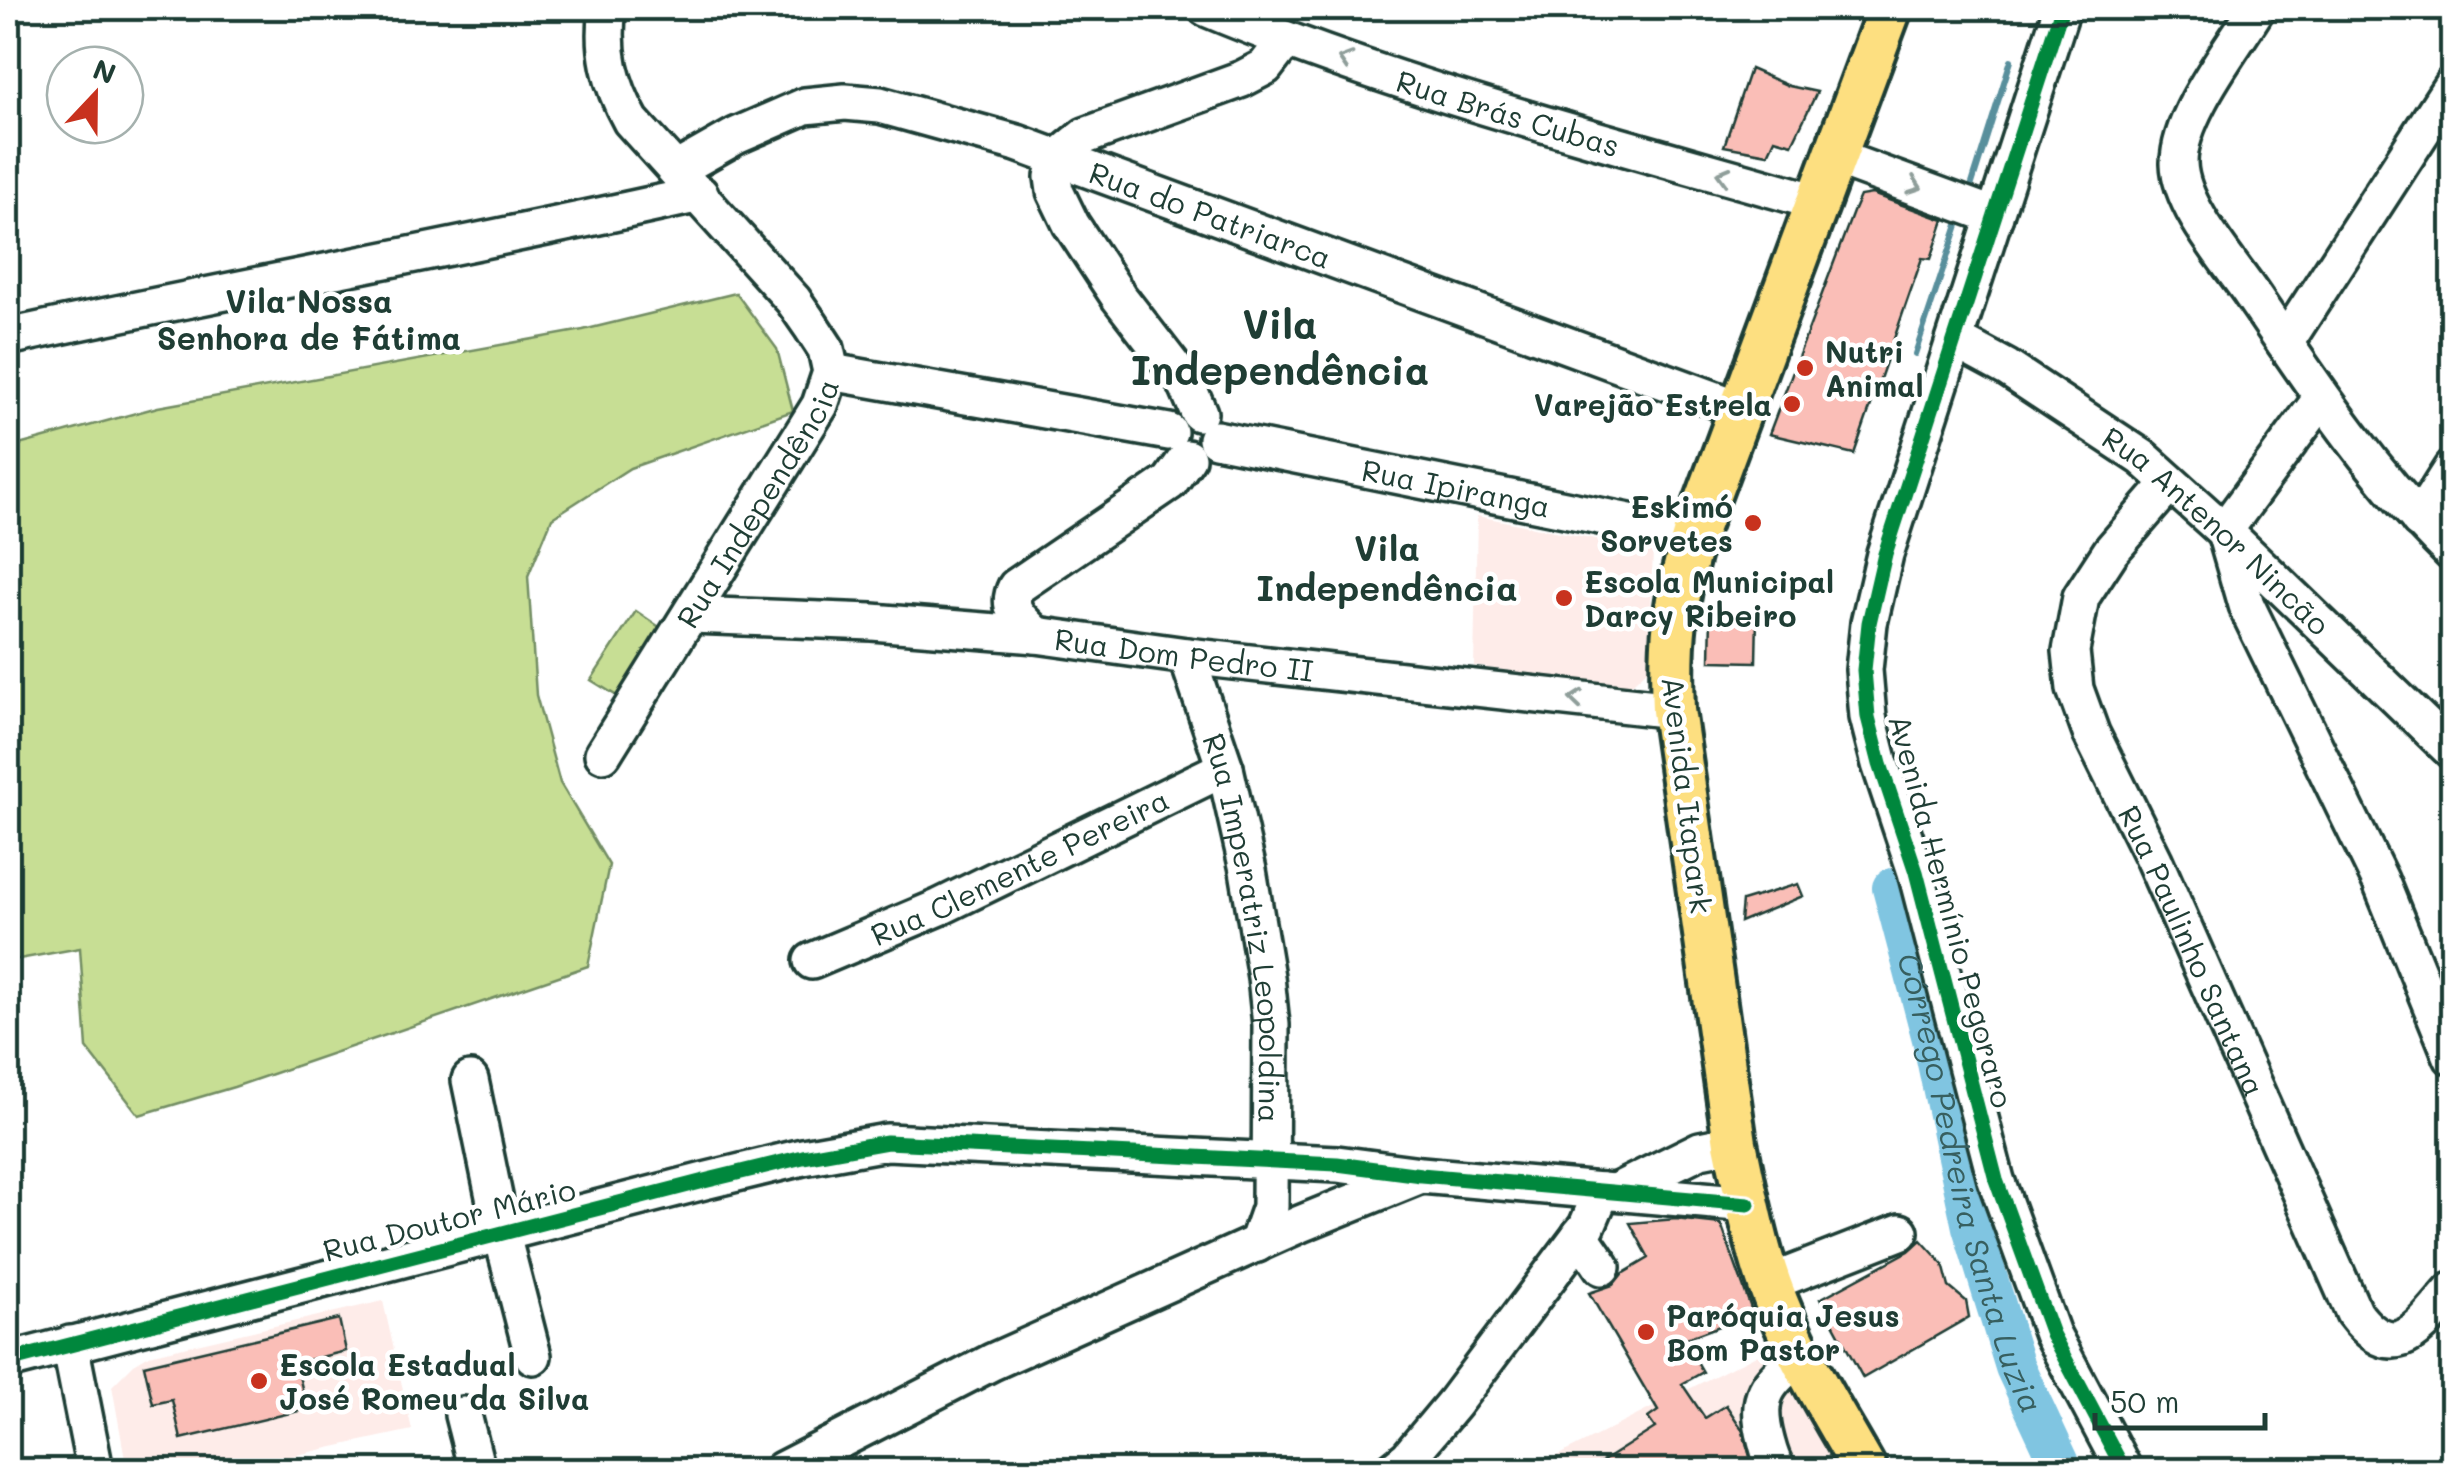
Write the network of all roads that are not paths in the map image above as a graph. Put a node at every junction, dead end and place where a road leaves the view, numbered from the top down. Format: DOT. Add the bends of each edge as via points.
graph roads {
  1 [pos="608,8"];
  2 [pos="1206,8"];
  3 [pos="1890,8"];
  4 [pos="2062,8"];
  5 [pos="2257,8"];
  6 [pos="1284,41"];
  7 [pos="2452,85"];
  8 [pos="1834,156"];
  9 [pos="1058,158"];
  10 [pos="688,182"];
  11 [pos="1817,202"];
  12 [pos="1996,216"];
  13 [pos="8,336"];
  14 [pos="1955,340"];
  15 [pos="2285,343"];
  16 [pos="830,372"];
  17 [pos="2322,398"];
  18 [pos="1743,410"];
  19 [pos="1193,435"];
  20 [pos="2452,468"];
  21 [pos="2170,482"];
  22 [pos="2419,520"];
  23 [pos="2224,531"];
  24 [pos="1694,535"];
  25 [pos="2452,553"];
  26 [pos="691,615"];
  27 [pos="1036,635"];
  28 [pos="1187,656"];
  29 [pos="1673,710"];
  30 [pos="2452,751"];
  31 [pos="603,754"];
  32 [pos="1224,768"];
  33 [pos="812,961"];
  34 [pos="2450,1047"];
  35 [pos="470,1080"];
  36 [pos="1735,1143"];
  37 [pos="1271,1160"];
  38 [pos="1337,1164"];
  39 [pos="1420,1175"];
  40 [pos="1596,1190"];
  41 [pos="1748,1204"];
  42 [pos="1344,1206"];
  43 [pos="1285,1215"];
  44 [pos="1900,1232"];
  45 [pos="502,1235"];
  46 [pos="1570,1248"];
  47 [pos="1602,1267"];
  48 [pos="1769,1283"];
  49 [pos="2452,1291"];
  50 [pos="70,1344"];
  51 [pos="533,1356"];
  52 [pos="1800,1356"];
  53 [pos="8,1361"];
  54 [pos="463,1415"];
  55 [pos="95,1470"];
  56 [pos="477,1470"];
  57 [pos="782,1470"];
  58 [pos="1393,1470"];
  59 [pos="1778,1470"];
  60 [pos="1865,1470"];
  61 [pos="2124,1470"];
  1 -- 10 [label="street, Rua Independência" via="604,36 616,93 631,121"];
  2 -- 6 [label="street, Rua Brás Cubas"];
  3 -- 8 [label="main road, Avenida Itapark"];
  4 -- 12 [label="street, Avenida Hermínio Pegoraro"];
  5 -- 15 [label="street" via="2189,124 2179,162 2191,204"];
  6 -- 9 [label="street" via="1265,66 1242,79 1098,130"];
  11 -- 6 [label="street, Rua Brás Cubas, one-way"];
  7 -- 15 [label="street"];
  8 -- 11 [label="main road, Avenida Itapark"];
  8 -- 12 [label="street, one-way"];
  9 -- 10 [label="street, Rua do Patriarca" via="958,125 844,102 805,106 736,136"];
  9 -- 18 [label="street, Rua do Patriarca"];
  9 -- 19 [label="street" via="1055,191 1070,224 1187,385"];
  10 -- 13 [label="street, Rua do Patriarca" via="584,222"];
  10 -- 16 [label="street, Rua Independência" via="793,300 826,349"];
  11 -- 18 [label="main road, Avenida Itapark"];
  12 -- 14 [label="street, Avenida Hermínio Pegoraro"];
  14 -- 21 [label="street, Rua Antenor Nincão" via="2099,427"];
  14 -- 61 [label="street, Avenida Hermínio Pegoraro" via="1884,554 1864,670 1868,716 1996,1180 2052,1334"];
  15 -- 17 [label="street"];
  16 -- 19 [label="street, Rua Ipiranga"];
  16 -- 26 [label="street, Rua Independência" via="820,405"];
  17 -- 22 [label="street"];
  17 -- 23 [label="street"];
  18 -- 24 [label="main road, Avenida Itapark"];
  19 -- 24 [label="street, Rua Ipiranga"];
  19 -- 27 [label="street" via="1170,482 1016,587 1013,612"];
  20 -- 22 [label="street"];
  21 -- 23 [label="street, Rua Antenor Nincão"];
  21 -- 49 [label="street, Rua Paulinho Santana" via="2081,597 2071,651 2075,689 2354,1313 2378,1338 2399,1341"];
  22 -- 25 [label="street"];
  23 -- 30 [label="street, Rua Antenor Nincão"];
  23 -- 34 [label="street" via="2246,604 2380,880"];
  24 -- 29 [label="main road, Avenida Itapark" via="1673,617"];
  26 -- 27 [label="street, Rua Dom Pedro II"];
  26 -- 31 [label="street, Rua Independência"];
  27 -- 28 [label="street, Rua Dom Pedro II"];
  29 -- 28 [label="street, Rua Dom Pedro II, one-way"];
  28 -- 32 [label="street, Rua Imperatriz Leopoldina"];
  29 -- 36 [label="main road, Avenida Itapark"];
  32 -- 33 [label="street, Rua Clemente Pereira" via="940,907"];
  32 -- 37 [label="street, Rua Imperatriz Leopoldina" via="1266,977"];
  35 -- 45 [label="street"];
  36 -- 40 [label="street"];
  36 -- 41 [label="main road, Avenida Itapark"];
  37 -- 38 [label="street, Rua Doutor Mário"];
  37 -- 43 [label="street, Rua Imperatriz Leopoldina"];
  37 -- 45 [label="street, Rua Doutor Mário" via="866,1144"];
  38 -- 39 [label="street, Rua Doutor Mário"];
  38 -- 42 [label="street" via="1352,1183"];
  39 -- 40 [label="street, Rua Doutor Mário"];
  39 -- 42 [label="street"];
  40 -- 41 [label="street, Rua Doutor Mário"];
  40 -- 46 [label="street"];
  41 -- 48 [label="main road, Avenida Itapark"];
  42 -- 43 [label="street"];
  43 -- 57 [label="street, Rua Imperatriz Leopoldina" via="1257,1244 992,1362"];
  44 -- 48 [label="street"];
  45 -- 50 [label="street, Rua Doutor Mário"];
  45 -- 51 [label="street"];
  46 -- 47 [label="street"];
  46 -- 58 [label="street" via="1454,1403"];
  48 -- 52 [label="main road, Avenida Itapark"];
  50 -- 53 [label="street, Rua Doutor Mário"];
  50 -- 55 [label="street"];
  52 -- 59 [label="street" via="1762,1396 1760,1419"];
  52 -- 60 [label="main road, Avenida Itapark"];
  54 -- 56 [label="street"];
}
